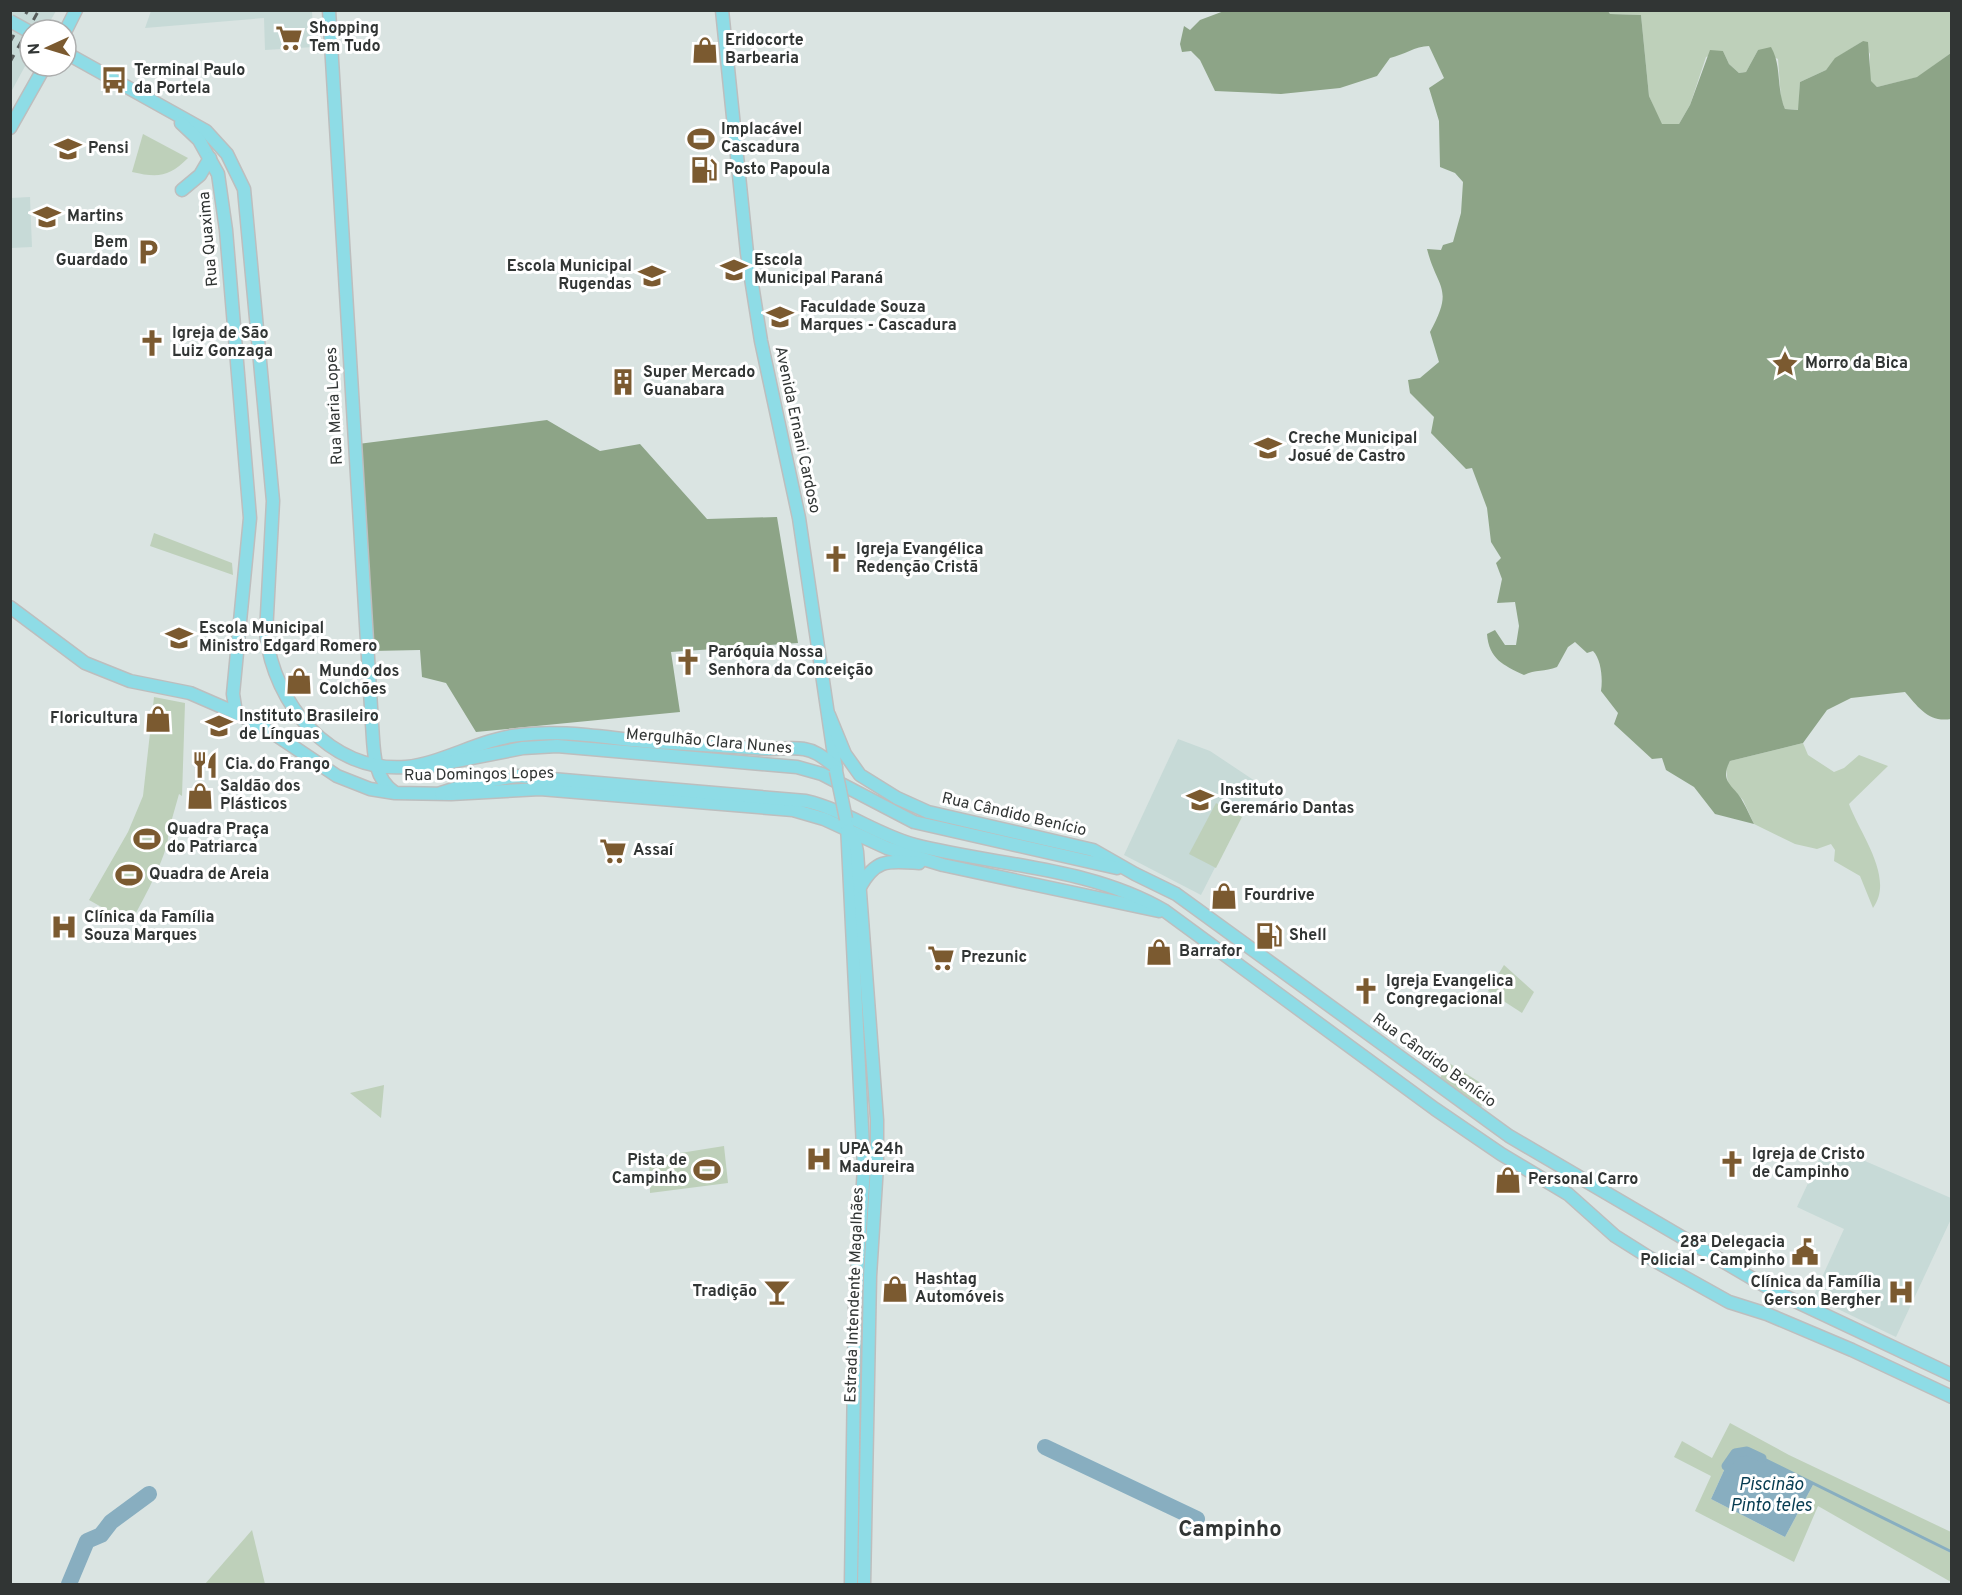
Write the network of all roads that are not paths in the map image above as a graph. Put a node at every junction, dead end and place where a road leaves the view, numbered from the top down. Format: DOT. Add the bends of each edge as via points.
graph roads {
  1 [pos="329,10"];
  2 [pos="722,10"];
  3 [pos="78,60"];
  4 [pos="38,78"];
  5 [pos="169,112"];
  6 [pos="10,128"];
  7 [pos="210,158"];
  8 [pos="182,190"];
  9 [pos="246,224"];
  10 [pos="226,230"];
  11 [pos="10,607"];
  12 [pos="236,713"];
  13 [pos="829,715"];
  14 [pos="376,766"];
  15 [pos="408,767"];
  16 [pos="836,769"];
  17 [pos="395,793"];
  18 [pos="441,793"];
  19 [pos="846,824"];
  20 [pos="943,865"];
  21 [pos="1135,874"];
  22 [pos="860,887"];
  23 [pos="1165,911"];
  24 [pos="1952,1375"];
  25 [pos="1952,1397"];
  26 [pos="851,1584"];
  27 [pos="864,1584"];
  1 -- 14 [label="main road, Rua Maria Lopes"];
  2 -- 13 [label="main road, Avenida Ernani Cardoso" via="738,181 761,341 799,518"];
  3 -- 5 [label="main road"];
  4 -- 6 [label="main road"];
  5 -- 7 [label="main road, Rua Quaxima" via="199,140"];
  5 -- 9 [label="main road" via="200,127 222,146 244,189"];
  7 -- 8 [label="main road" via="200,175"];
  7 -- 10 [label="main road, Rua Quaxima" via="220,181"];
  9 -- 10 [label="main road" via="232,222"];
  9 -- 14 [label="main road, Rua Domingos Lopes" via="273,501 268,650 284,693 299,719 319,738"];
  10 -- 12 [label="main road, Rua Quaxima" via="250,518 233,694"];
  11 -- 12 [label="main road, Rua Domingos Lopes" via="99,670 130,681 190,693"];
  12 -- 17 [label="main road, Rua Domingos Lopes" via="337,776 370,789"];
  13 -- 16 [label="main road, Avenida Ernani Cardoso"];
  13 -- 21 [label="main road, Rua Cândido Benício" via="845,754 860,775 897,798 928,812 1093,850"];
  14 -- 15 [label="main road, Rua Domingos Lopes"];
  14 -- 17 [label="main road, Rua Maria Lopes" via="383,783"];
  15 -- 16 [label="main road, Rua Domingos Lopes" via="502,737 550,732 806,750"];
  15 -- 21 [label="main road, Mergulhão Clara Nunes" via="557,746 797,767 822,774 914,822 1090,860"];
  16 -- 19 [label="main road, Avenida Ernani Cardoso, bridge"];
  17 -- 18 [label="main road, Rua Domingos Lopes"];
  18 -- 19 [label="main road, Rua Domingos Lopes" via="540,789 805,812"];
  18 -- 23 [label="main road" via="517,776 806,801 836,810 892,838 1092,882 1134,895"];
  19 -- 20 [label="main road" via="887,848"];
  19 -- 22 [label="main road, Estrada Intendente Magalhães" via="855,842"];
  19 -- 26 [label="main road, Estrada Intendente Magalhães" via="864,1168 855,1306"];
  20 -- 22 [label="main road" via="885,863 873,868"];
  20 -- 23 [label="main road"];
  21 -- 24 [label="main road, Rua Cândido Benício" via="1195,907 1518,1141 1772,1290"];
  22 -- 27 [label="main road, Estrada Intendente Magalhães" via="874,1060 877,1165 870,1276"];
  23 -- 25 [label="main road" via="1435,1109 1568,1194 1615,1236 1650,1258 1729,1302 1852,1350"];
}
